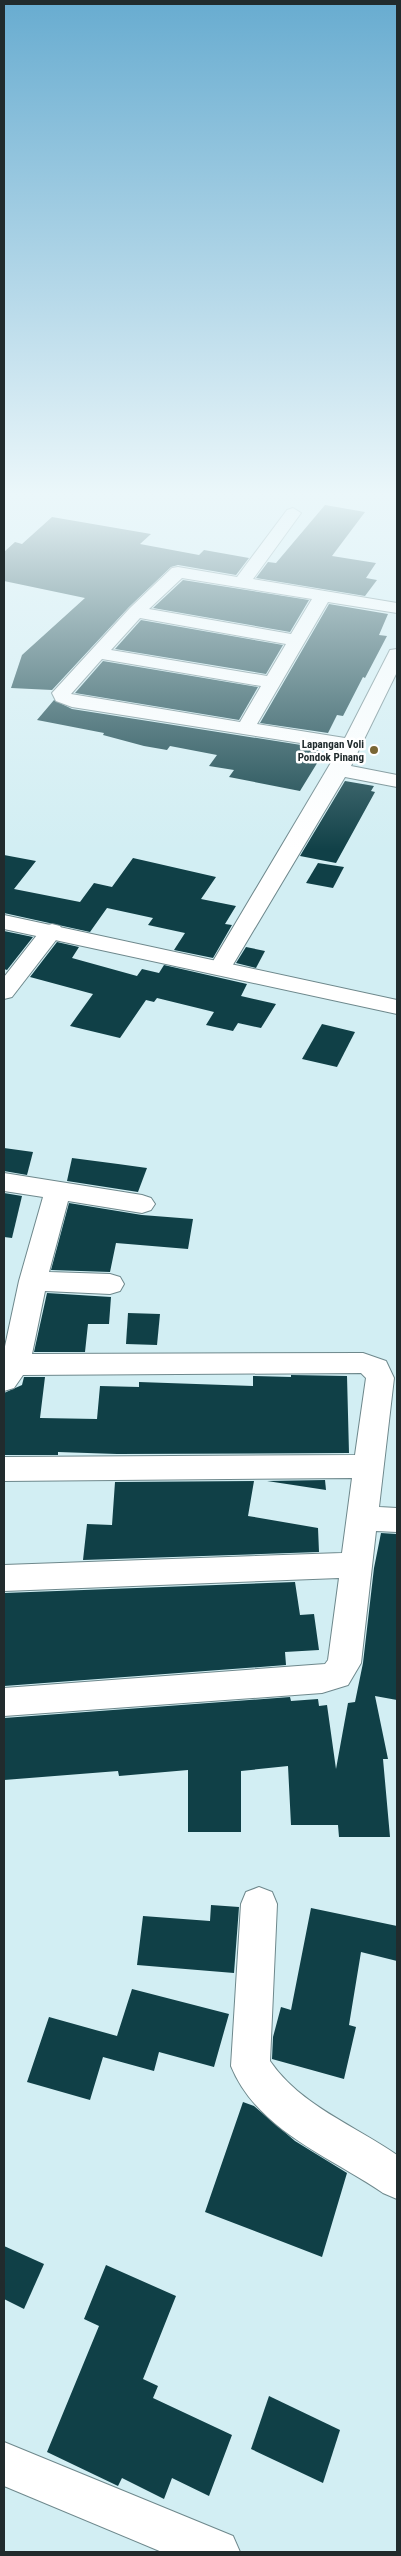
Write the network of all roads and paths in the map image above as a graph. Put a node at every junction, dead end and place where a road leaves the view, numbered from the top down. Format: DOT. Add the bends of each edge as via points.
graph roads {
  1 [pos="136,612"];
  2 [pos="138,612"];
  3 [pos="313,612"];
  4 [pos="296,640"];
  5 [pos="98,653"];
  6 [pos="397,654"];
  7 [pos="271,682"];
  8 [pos="245,729"];
  9 [pos="350,745"];
  10 [pos="339,770"];
  11 [pos="397,778"];
  12 [pos="4,922"];
  13 [pos="52,932"];
  14 [pos="220,968"];
  15 [pos="4,992"];
  16 [pos="397,1007"];
  17 [pos="4,1182"];
  18 [pos="58,1191"];
  19 [pos="142,1204"];
  20 [pos="33,1281"];
  21 [pos="110,1284"];
  22 [pos="9,1372"];
  23 [pos="370,1466"];
  24 [pos="4,1469"];
  25 [pos="364,1518"];
  26 [pos="397,1520"];
  27 [pos="358,1565"];
  28 [pos="4,1578"];
  29 [pos="4,1702"];
  30 [pos="259,1904"];
  31 [pos="397,2179"];
  32 [pos="4,2464"];
  33 [pos="217,2552"];
  1 -- 5 [label="street"];
  2 -- 4 [label="street"];
  3 -- 4 [label="street"];
  4 -- 7 [label="street"];
  5 -- 7 [label="street"];
  5 -- 8 [label="street" via="61,693 63,697"];
  6 -- 9 [label="street"];
  7 -- 8 [label="street"];
  8 -- 9 [label="street"];
  9 -- 10 [label="street"];
  10 -- 11 [label="street"];
  10 -- 14 [label="street"];
  12 -- 13 [label="street"];
  13 -- 14 [label="street"];
  13 -- 15 [label="street"];
  14 -- 16 [label="street"];
  17 -- 18 [label="street"];
  18 -- 19 [label="street"];
  18 -- 20 [label="street"];
  20 -- 21 [label="street"];
  20 -- 22 [label="street"];
  22 -- 23 [label="street" via="363,1363 376,1368 380,1378"];
  23 -- 24 [label="street"];
  23 -- 25 [label="street"];
  25 -- 26 [label="street"];
  25 -- 27 [label="street"];
  27 -- 28 [label="street"];
  27 -- 29 [label="street" via="344,1663 336,1675 322,1679"];
  30 -- 31 [label="street" via="250,2066 258,2081 312,2127 371,2159"];
  32 -- 33 [label="street"];
}
